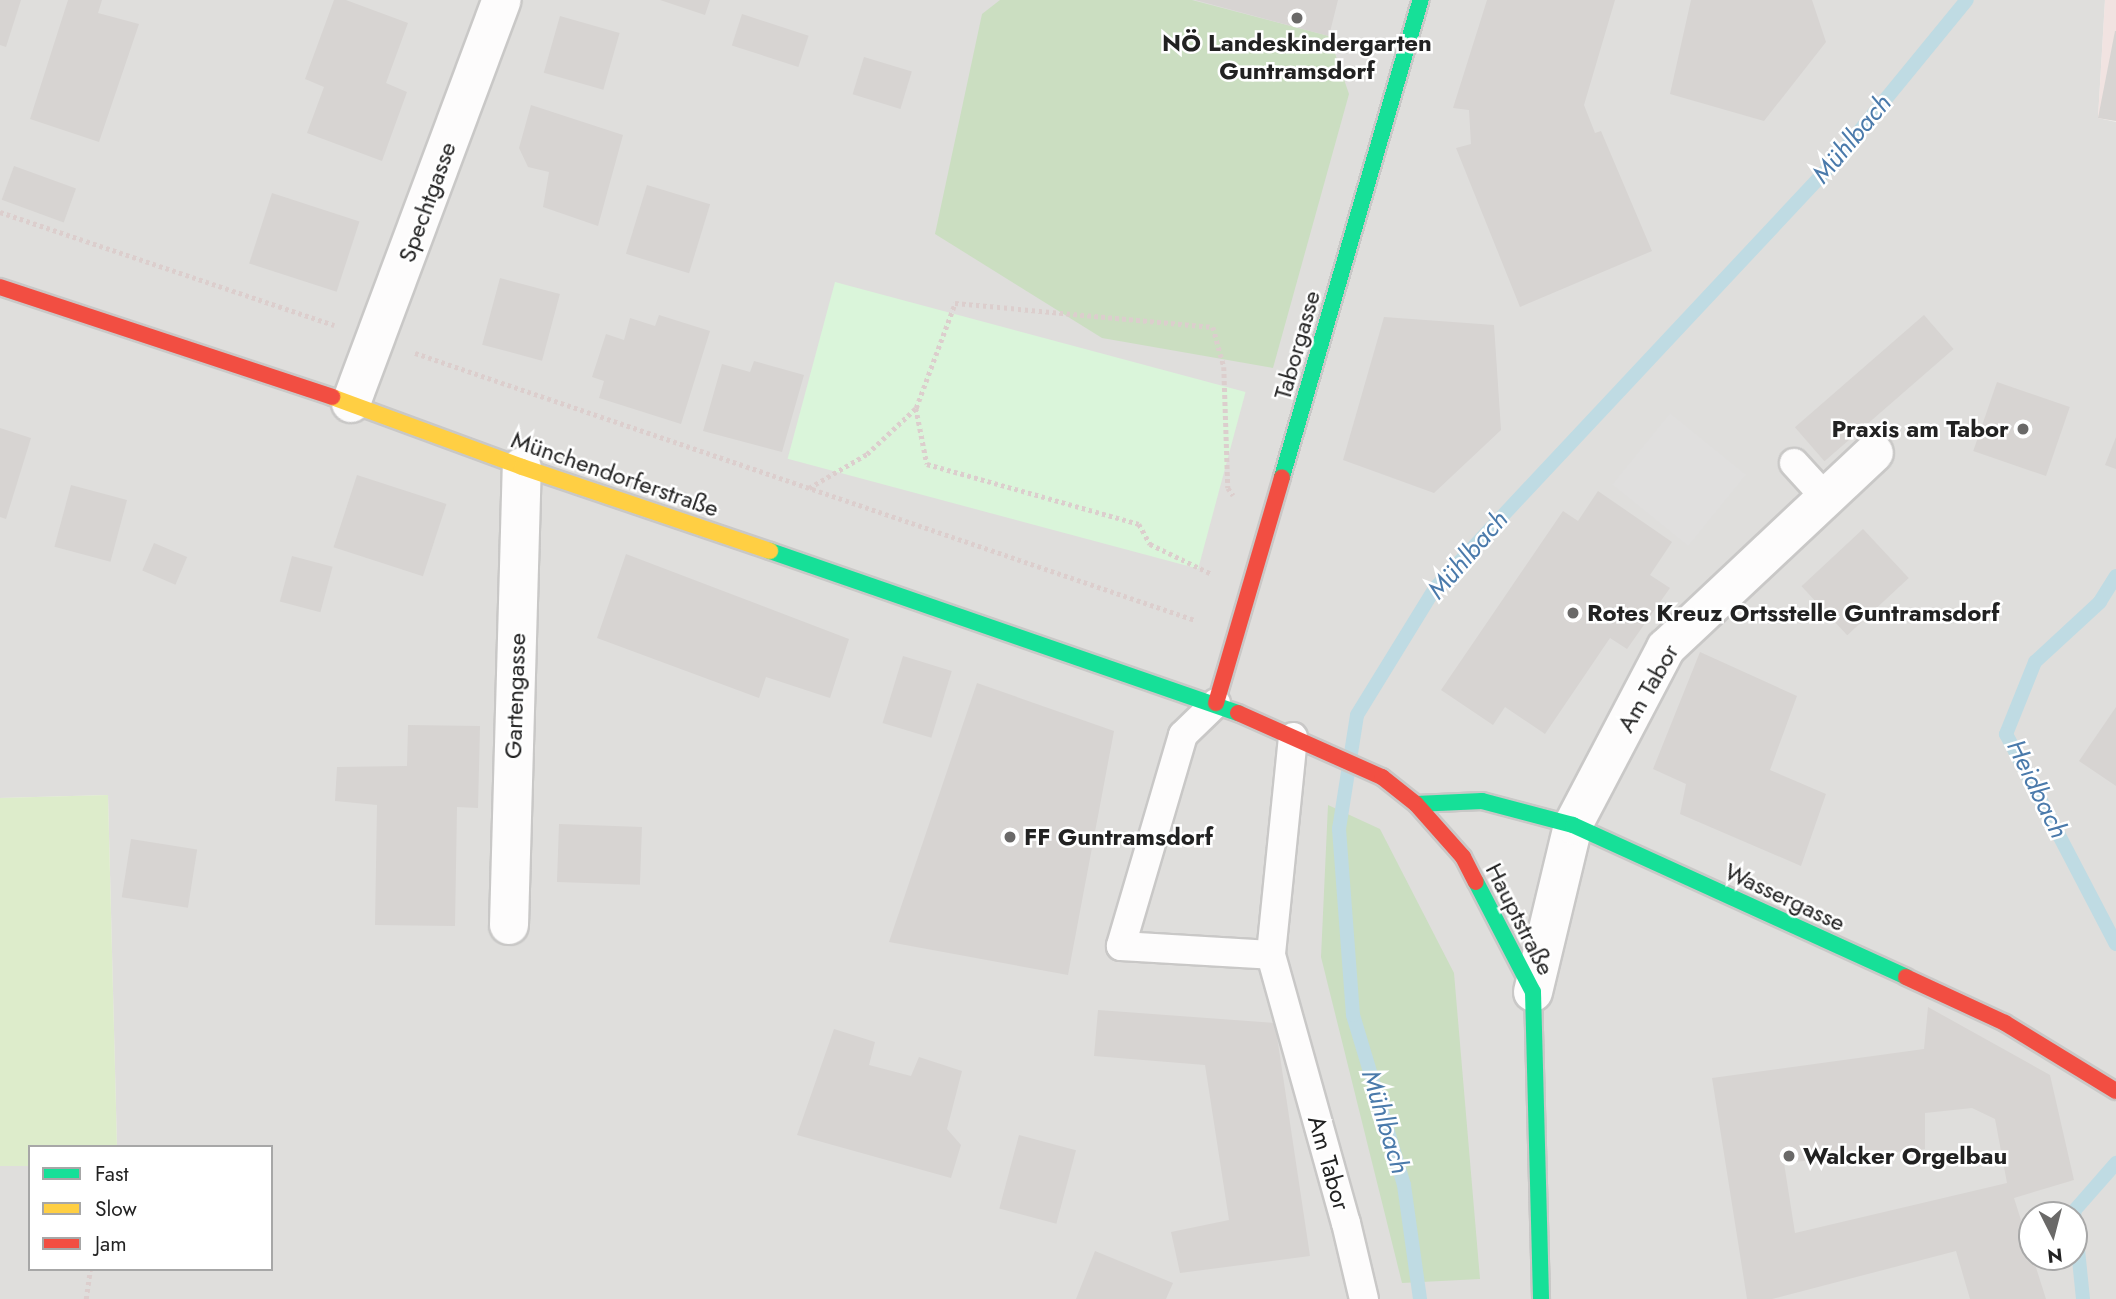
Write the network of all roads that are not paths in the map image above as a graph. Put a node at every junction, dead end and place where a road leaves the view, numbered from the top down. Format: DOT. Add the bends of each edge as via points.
graph roads {
  1 [pos="502,0"];
  2 [pos="1421,0"];
  3 [pos="0,287"];
  4 [pos="351,403"];
  5 [pos="1874,453"];
  6 [pos="1794,463"];
  7 [pos="522,467"];
  8 [pos="1826,498"];
  9 [pos="1216,703"];
  10 [pos="1293,737"];
  11 [pos="1416,804"];
  12 [pos="1573,825"];
  13 [pos="509,925"];
  14 [pos="1271,955"];
  15 [pos="1534,992"];
  16 [pos="2116,1091"];
  17 [pos="1364,1299"];
  18 [pos="1541,1299"];
  1 -- 4 [label="street, Spechtgasse"];
  2 -- 9 [label="street, Taborgasse"];
  3 -- 4 [label="street, Münchendorferstraße"];
  4 -- 7 [label="street, Münchendorferstraße"];
  5 -- 8 [label="street, Am Tabor"];
  6 -- 8 [label="lane"];
  7 -- 9 [label="street, Münchendorferstraße"];
  7 -- 13 [label="street, Gartengasse"];
  8 -- 12 [label="street, Am Tabor" via="1666,648"];
  9 -- 10 [label="street, Hauptstraße"];
  9 -- 14 [label="lane" via="1182,735 1121,946"];
  10 -- 11 [label="street, Hauptstraße" via="1382,777"];
  10 -- 14 [label="lane, Am Tabor"];
  11 -- 12 [label="street, Wassergasse" via="1482,800"];
  11 -- 15 [label="street, Hauptstraße" via="1463,858"];
  12 -- 15 [label="street, Am Tabor"];
  12 -- 16 [label="street, Wassergasse" via="2005,1023"];
  14 -- 17 [label="lane, Am Tabor"];
  15 -- 18 [label="street, Hauptstraße"];
}
